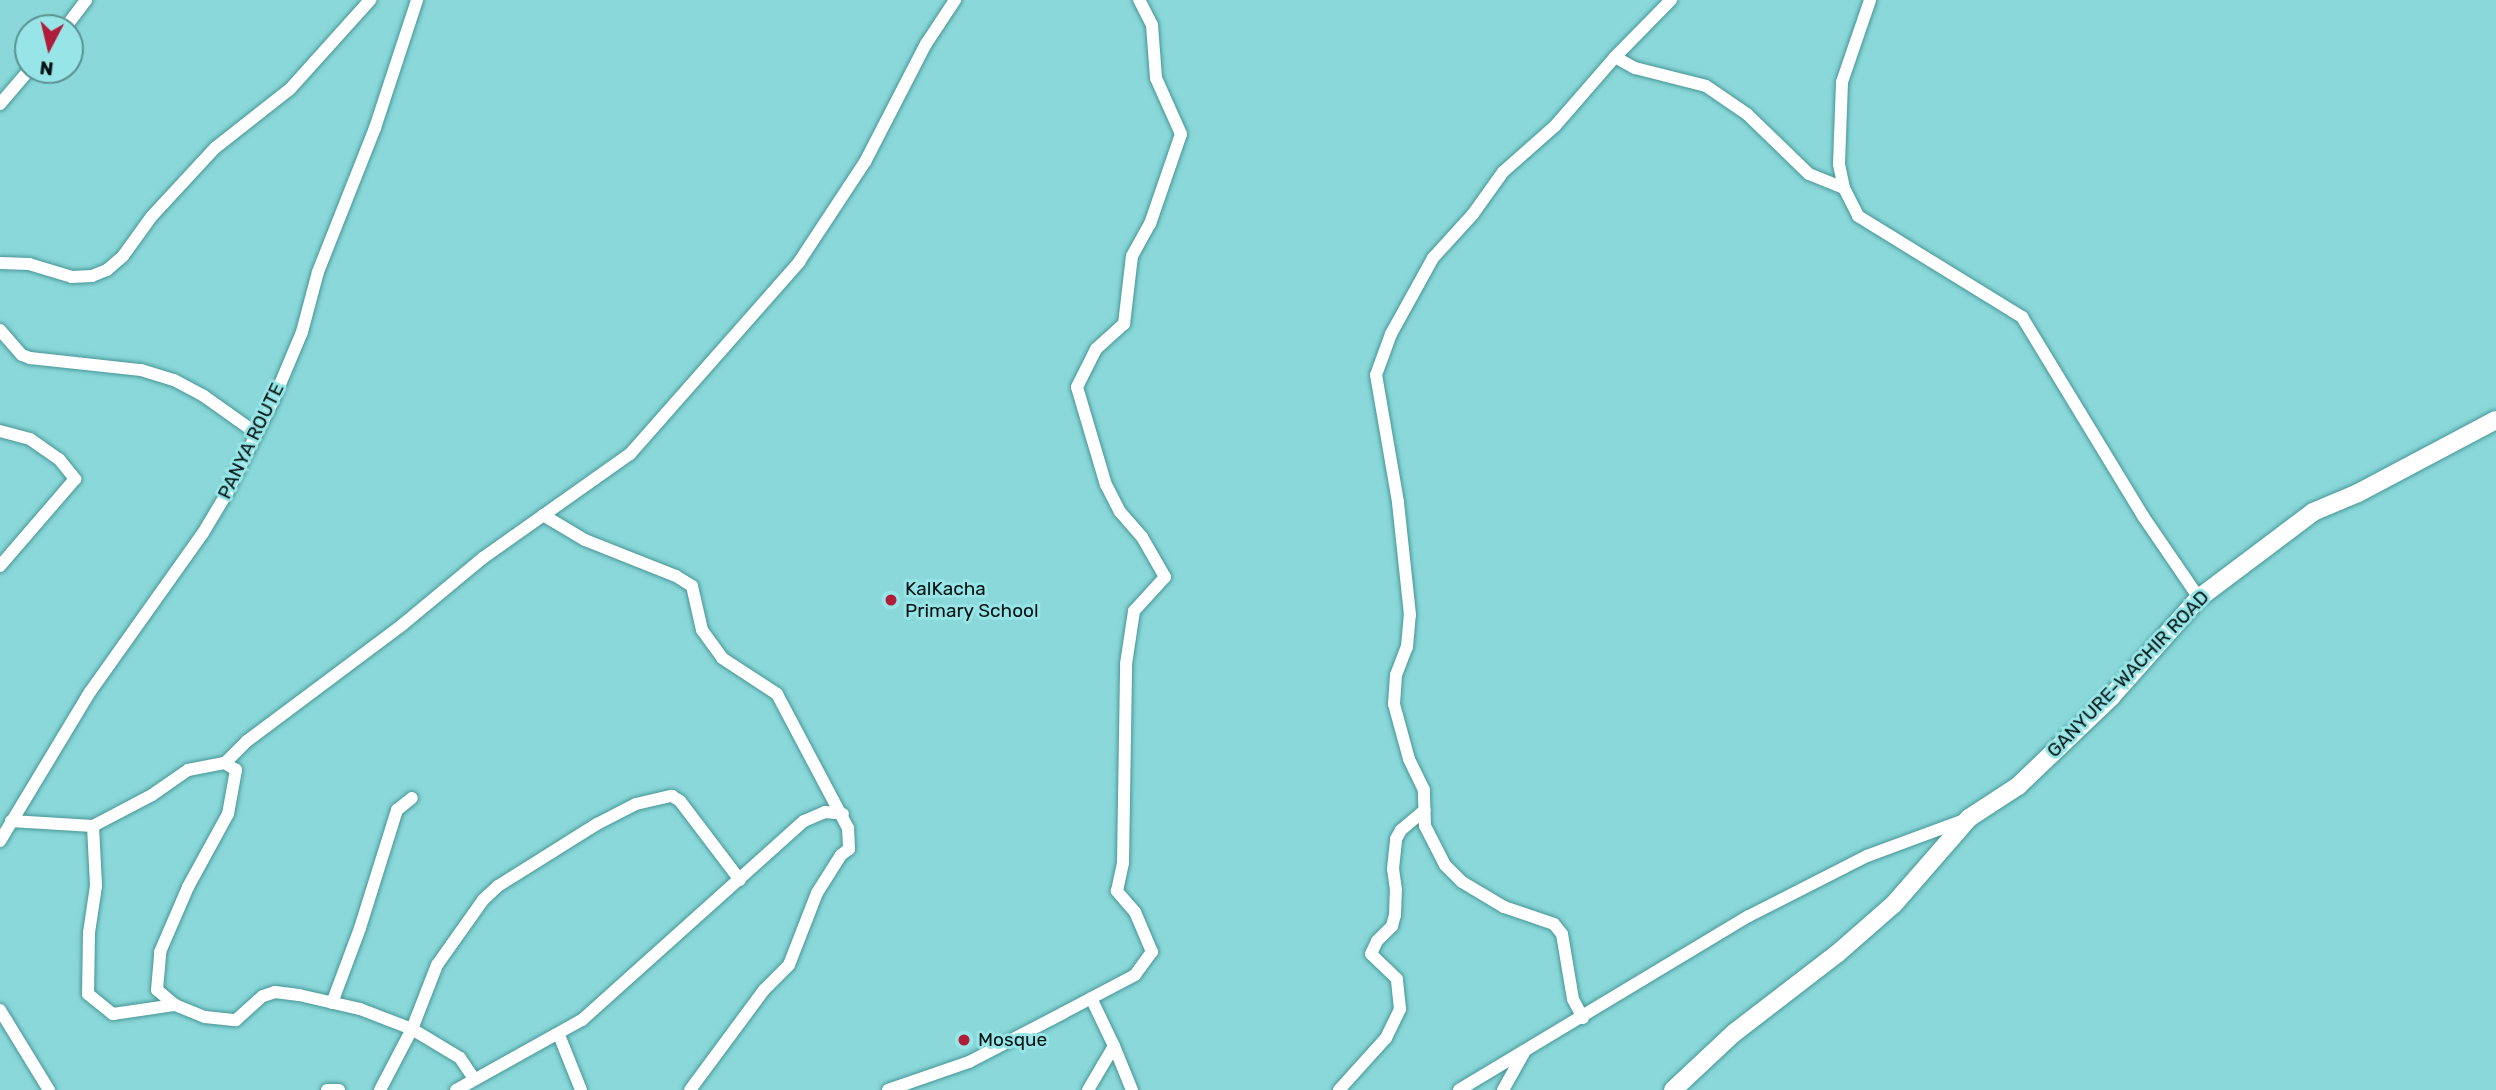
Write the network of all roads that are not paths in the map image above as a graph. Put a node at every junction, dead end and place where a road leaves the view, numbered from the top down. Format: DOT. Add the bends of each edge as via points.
graph roads {
  1 [pos="370,0"];
  2 [pos="417,0"];
  3 [pos="955,0"];
  4 [pos="1139,0"];
  5 [pos="1671,0"];
  6 [pos="1870,0"];
  7 [pos="1615,57"];
  8 [pos="17,84"];
  9 [pos="0,104"];
  10 [pos="1844,188"];
  11 [pos="0,263"];
  12 [pos="0,330"];
  13 [pos="2496,420"];
  14 [pos="0,430"];
  15 [pos="256,433"];
  16 [pos="542,515"];
  17 [pos="0,566"];
  18 [pos="2199,598"];
  19 [pos="225,763"];
  20 [pos="412,798"];
  21 [pos="1425,810"];
  22 [pos="843,814"];
  23 [pos="1969,818"];
  24 [pos="10,821"];
  25 [pos="93,826"];
  26 [pos="0,841"];
  27 [pos="740,880"];
  28 [pos="1091,998"];
  29 [pos="332,1003"];
  30 [pos="175,1005"];
  31 [pos="0,1010"];
  32 [pos="1583,1018"];
  33 [pos="412,1029"];
  34 [pos="558,1035"];
  35 [pos="1114,1046"];
  36 [pos="1526,1050"];
  37 [pos="474,1079"];
  38 [pos="49,1090"];
  39 [pos="327,1090"];
  40 [pos="339,1090"];
  41 [pos="380,1090"];
  42 [pos="456,1090"];
  43 [pos="581,1090"];
  44 [pos="690,1090"];
  45 [pos="888,1090"];
  46 [pos="1088,1090"];
  47 [pos="1132,1090"];
  48 [pos="1339,1090"];
  49 [pos="1459,1090"];
  50 [pos="1503,1090"];
  51 [pos="1673,1090"];
  1 -- 11 [label="street" via="290,89 215,148 107,270 72,277 29,264"];
  2 -- 15 [label="street, PANYA ROUTE" via="375,128 318,272 302,332"];
  3 -- 16 [label="street" via="926,44 865,162 799,262 630,454"];
  4 -- 28 [label="street" via="1152,25 1156,78 1181,134 1150,224 1132,256 1124,324 1096,349 1077,387 1106,485 1165,578 1134,611 1126,664 1123,863 1117,891 1135,912 1152,952 1135,975"];
  5 -- 7 [label="street"];
  6 -- 10 [label="street" via="1843,82 1839,164"];
  7 -- 10 [label="street" via="1635,68 1706,86 1747,114 1809,173"];
  7 -- 21 [label="street" via="1555,126 1503,172 1433,258 1391,334 1376,375 1398,502 1410,615 1394,704 1409,759 1424,790"];
  8 -- 9 [label="street"];
  10 -- 18 [label="street" via="1858,216 2022,317 2143,516"];
  12 -- 15 [label="street" via="30,358 141,370 174,380"];
  13 -- 18 [label="street, GANYURE-WACHIR ROAD" via="2313,512"];
  14 -- 17 [label="street" via="30,439 59,459 75,479"];
  15 -- 24 [label="street, PANYA ROUTE" via="202,533 90,692"];
  16 -- 19 [label="street" via="247,741"];
  16 -- 22 [label="street" via="585,540 692,586 702,630 722,658 777,694"];
  18 -- 23 [label="street, GANYURE-WACHIR ROAD" via="2111,697 2018,786"];
  19 -- 25 [label="street" via="188,770"];
  19 -- 30 [label="street" via="236,770 228,814 188,887 160,952 157,990"];
  20 -- 29 [label="street" via="397,810"];
  21 -- 32 [label="street" via="1425,827 1445,865 1462,882 1504,907 1554,924 1562,934 1573,999"];
  21 -- 48 [label="street" via="1396,839 1395,915 1371,954 1397,979 1400,1009 1386,1038"];
  22 -- 27 [label="street" via="825,812 804,821"];
  22 -- 44 [label="street" via="849,849 817,893 789,965 764,990"];
  23 -- 32 [label="street" via="1867,856 1760,910"];
  23 -- 51 [label="street, GANYURE-WACHIR ROAD" via="1894,904 1734,1033"];
  24 -- 25 [label="street"];
  24 -- 26 [label="street, PANYA ROUTE"];
  25 -- 30 [label="street" via="96,886 89,933 88,994 113,1014"];
  27 -- 33 [label="street" via="680,801 672,796 636,804 498,886 483,900 438,965"];
  27 -- 34 [label="street" via="596,1010"];
  28 -- 35 [label="street"];
  28 -- 45 [label="street" via="969,1062"];
  29 -- 30 [label="street" via="275,992 263,996 244,1016 229,1021"];
  29 -- 33 [label="street"];
  31 -- 38 [label="street"];
  32 -- 36 [label="street"];
  33 -- 37 [label="street" via="460,1058"];
  33 -- 41 [label="street"];
  34 -- 37 [label="street"];
  34 -- 43 [label="street"];
  35 -- 46 [label="street"];
  35 -- 47 [label="street"];
  36 -- 49 [label="street"];
  36 -- 50 [label="street"];
  37 -- 42 [label="street"];
  39 -- 40 [label="street"];
}
